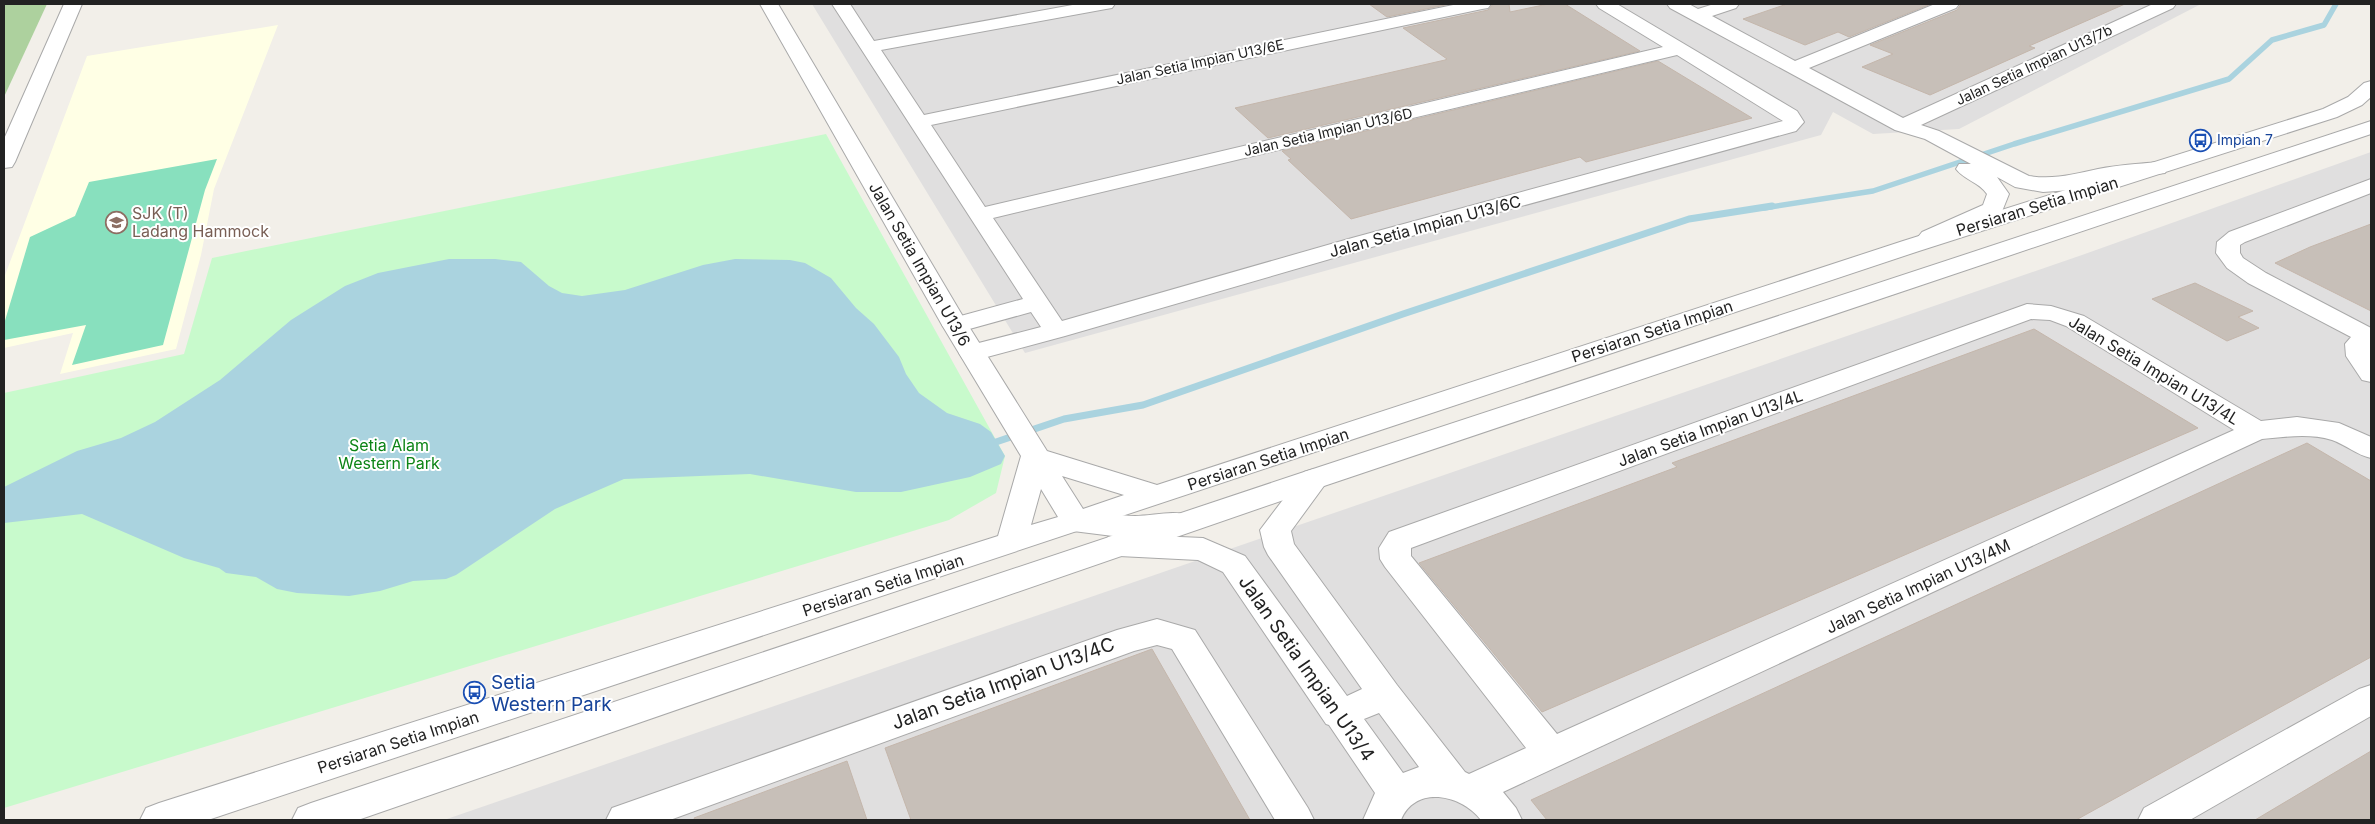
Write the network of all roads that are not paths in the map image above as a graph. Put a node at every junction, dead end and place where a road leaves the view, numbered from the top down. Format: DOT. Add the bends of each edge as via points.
graph roads {
  1 [pos="73,4"];
  2 [pos="769,4"];
  3 [pos="841,4"];
  4 [pos="1106,4"];
  5 [pos="1482,4"];
  6 [pos="1605,4"];
  7 [pos="1676,4"];
  8 [pos="1730,4"];
  9 [pos="1950,4"];
  10 [pos="2167,4"];
  11 [pos="1698,15"];
  12 [pos="869,48"];
  13 [pos="1678,49"];
  14 [pos="1793,68"];
  15 [pos="2371,87"];
  16 [pos="918,122"];
  17 [pos="1902,126"];
  18 [pos="2371,127"];
  19 [pos="1938,146"];
  20 [pos="2318,146"];
  21 [pos="4,162"];
  22 [pos="2170,164"];
  23 [pos="2371,185"];
  24 [pos="979,215"];
  25 [pos="1911,246"];
  26 [pos="1036,303"];
  27 [pos="955,325"];
  28 [pos="1056,331"];
  29 [pos="2370,336"];
  30 [pos="972,353"];
  31 [pos="2370,373"];
  32 [pos="2256,431"];
  33 [pos="2371,449"];
  34 [pos="1033,453"];
  35 [pos="1314,479"];
  36 [pos="1157,495"];
  37 [pos="1076,522"];
  38 [pos="1186,522"];
  39 [pos="1011,543"];
  40 [pos="1118,545"];
  41 [pos="1384,695"];
  42 [pos="2371,699"];
  43 [pos="1338,714"];
  44 [pos="1552,753"];
  45 [pos="1462,786"];
  46 [pos="1389,807"];
  47 [pos="159,820"];
  48 [pos="311,820"];
  49 [pos="625,820"];
  50 [pos="1295,820"];
  51 [pos="1503,820"];
  52 [pos="2158,820"];
  1 -- 21 [label="street"];
  2 -- 27 [label="street, Jalan Setia Impian U13/6"];
  3 -- 12 [label="street"];
  4 -- 12 [label="street"];
  5 -- 16 [label="street, Jalan Setia Impian U13/6E"];
  6 -- 13 [label="street"];
  7 -- 11 [label="street"];
  8 -- 11 [label="street"];
  9 -- 14 [label="street"];
  10 -- 17 [label="street, Jalan Setia Impian U13/7b"];
  11 -- 14 [label="street"];
  12 -- 16 [label="street"];
  13 -- 24 [label="street, Jalan Setia Impian U13/6D"];
  13 -- 28 [label="street, Jalan Setia Impian U13/6C" via="1790,115 1794,122 1789,128 1360,243"];
  14 -- 17 [label="street"];
  15 -- 22 [label="street, Persiaran Setia Impian" via="2355,101 2330,113"];
  16 -- 24 [label="street"];
  17 -- 19 [label="street" via="1912,139"];
  18 -- 20 [label="street, Persiaran Setia Impian"];
  19 -- 22 [label="street" via="2023,182 2043,185 2071,183"];
  19 -- 25 [label="street" via="1989,181 1998,194 1993,209"];
  20 -- 22 [label="street" via="2269,148 2201,171 2183,170"];
  20 -- 35 [label="street, Persiaran Setia Impian"];
  22 -- 25 [label="street, Persiaran Setia Impian"];
  23 -- 29 [label="street" via="2237,237 2229,242 2228,253 2235,263 2258,278"];
  24 -- 26 [label="street"];
  25 -- 36 [label="street, Persiaran Setia Impian"];
  26 -- 27 [label="street"];
  26 -- 28 [label="street"];
  27 -- 30 [label="street, Jalan Setia Impian U13/6"];
  28 -- 30 [label="street, Jalan Setia Impian U13/6C"];
  29 -- 31 [label="street" via="2358,344 2359,356"];
  30 -- 34 [label="street, Jalan Setia Impian U13/6"];
  32 -- 33 [label="street, Jalan Setia Impian U13/4M" via="2297,426 2339,432"];
  32 -- 44 [label="street, Jalan Setia Impian U13/4M"];
  32 -- 44 [label="street, Jalan Setia Impian U13/4L" via="2075,321 2040,310 1400,540 1394,548 1396,559"];
  34 -- 36 [label="street"];
  34 -- 37 [label="street, Jalan Setia Impian U13/6"];
  34 -- 39 [label="street"];
  35 -- 38 [label="street, Persiaran Setia Impian"];
  35 -- 41 [label="street" via="1275,530 1279,547"];
  36 -- 37 [label="street, Persiaran Setia Impian"];
  37 -- 38 [label="street" via="1135,527"];
  37 -- 39 [label="street, Persiaran Setia Impian"];
  38 -- 40 [label="street, Persiaran Setia Impian"];
  39 -- 47 [label="street, Persiaran Setia Impian"];
  40 -- 43 [label="street, Jalan Setia Impian U13/4" via="1203,549 1234,564"];
  40 -- 48 [label="street, Persiaran Setia Impian"];
  41 -- 43 [label="street"];
  41 -- 45 [label="street"];
  42 -- 52 [label="street"];
  43 -- 46 [label="street, Jalan Setia Impian U13/4"];
  44 -- 45 [label="street, Jalan Setia Impian U13/4M"];
  45 -- 46 [label="street" via="1423,782 1408,787"];
  45 -- 51 [label="street" via="1484,797"];
  49 -- 50 [label="street, Jalan Setia Impian U13/4C" via="1120,642 1157,632 1183,639"];
}
